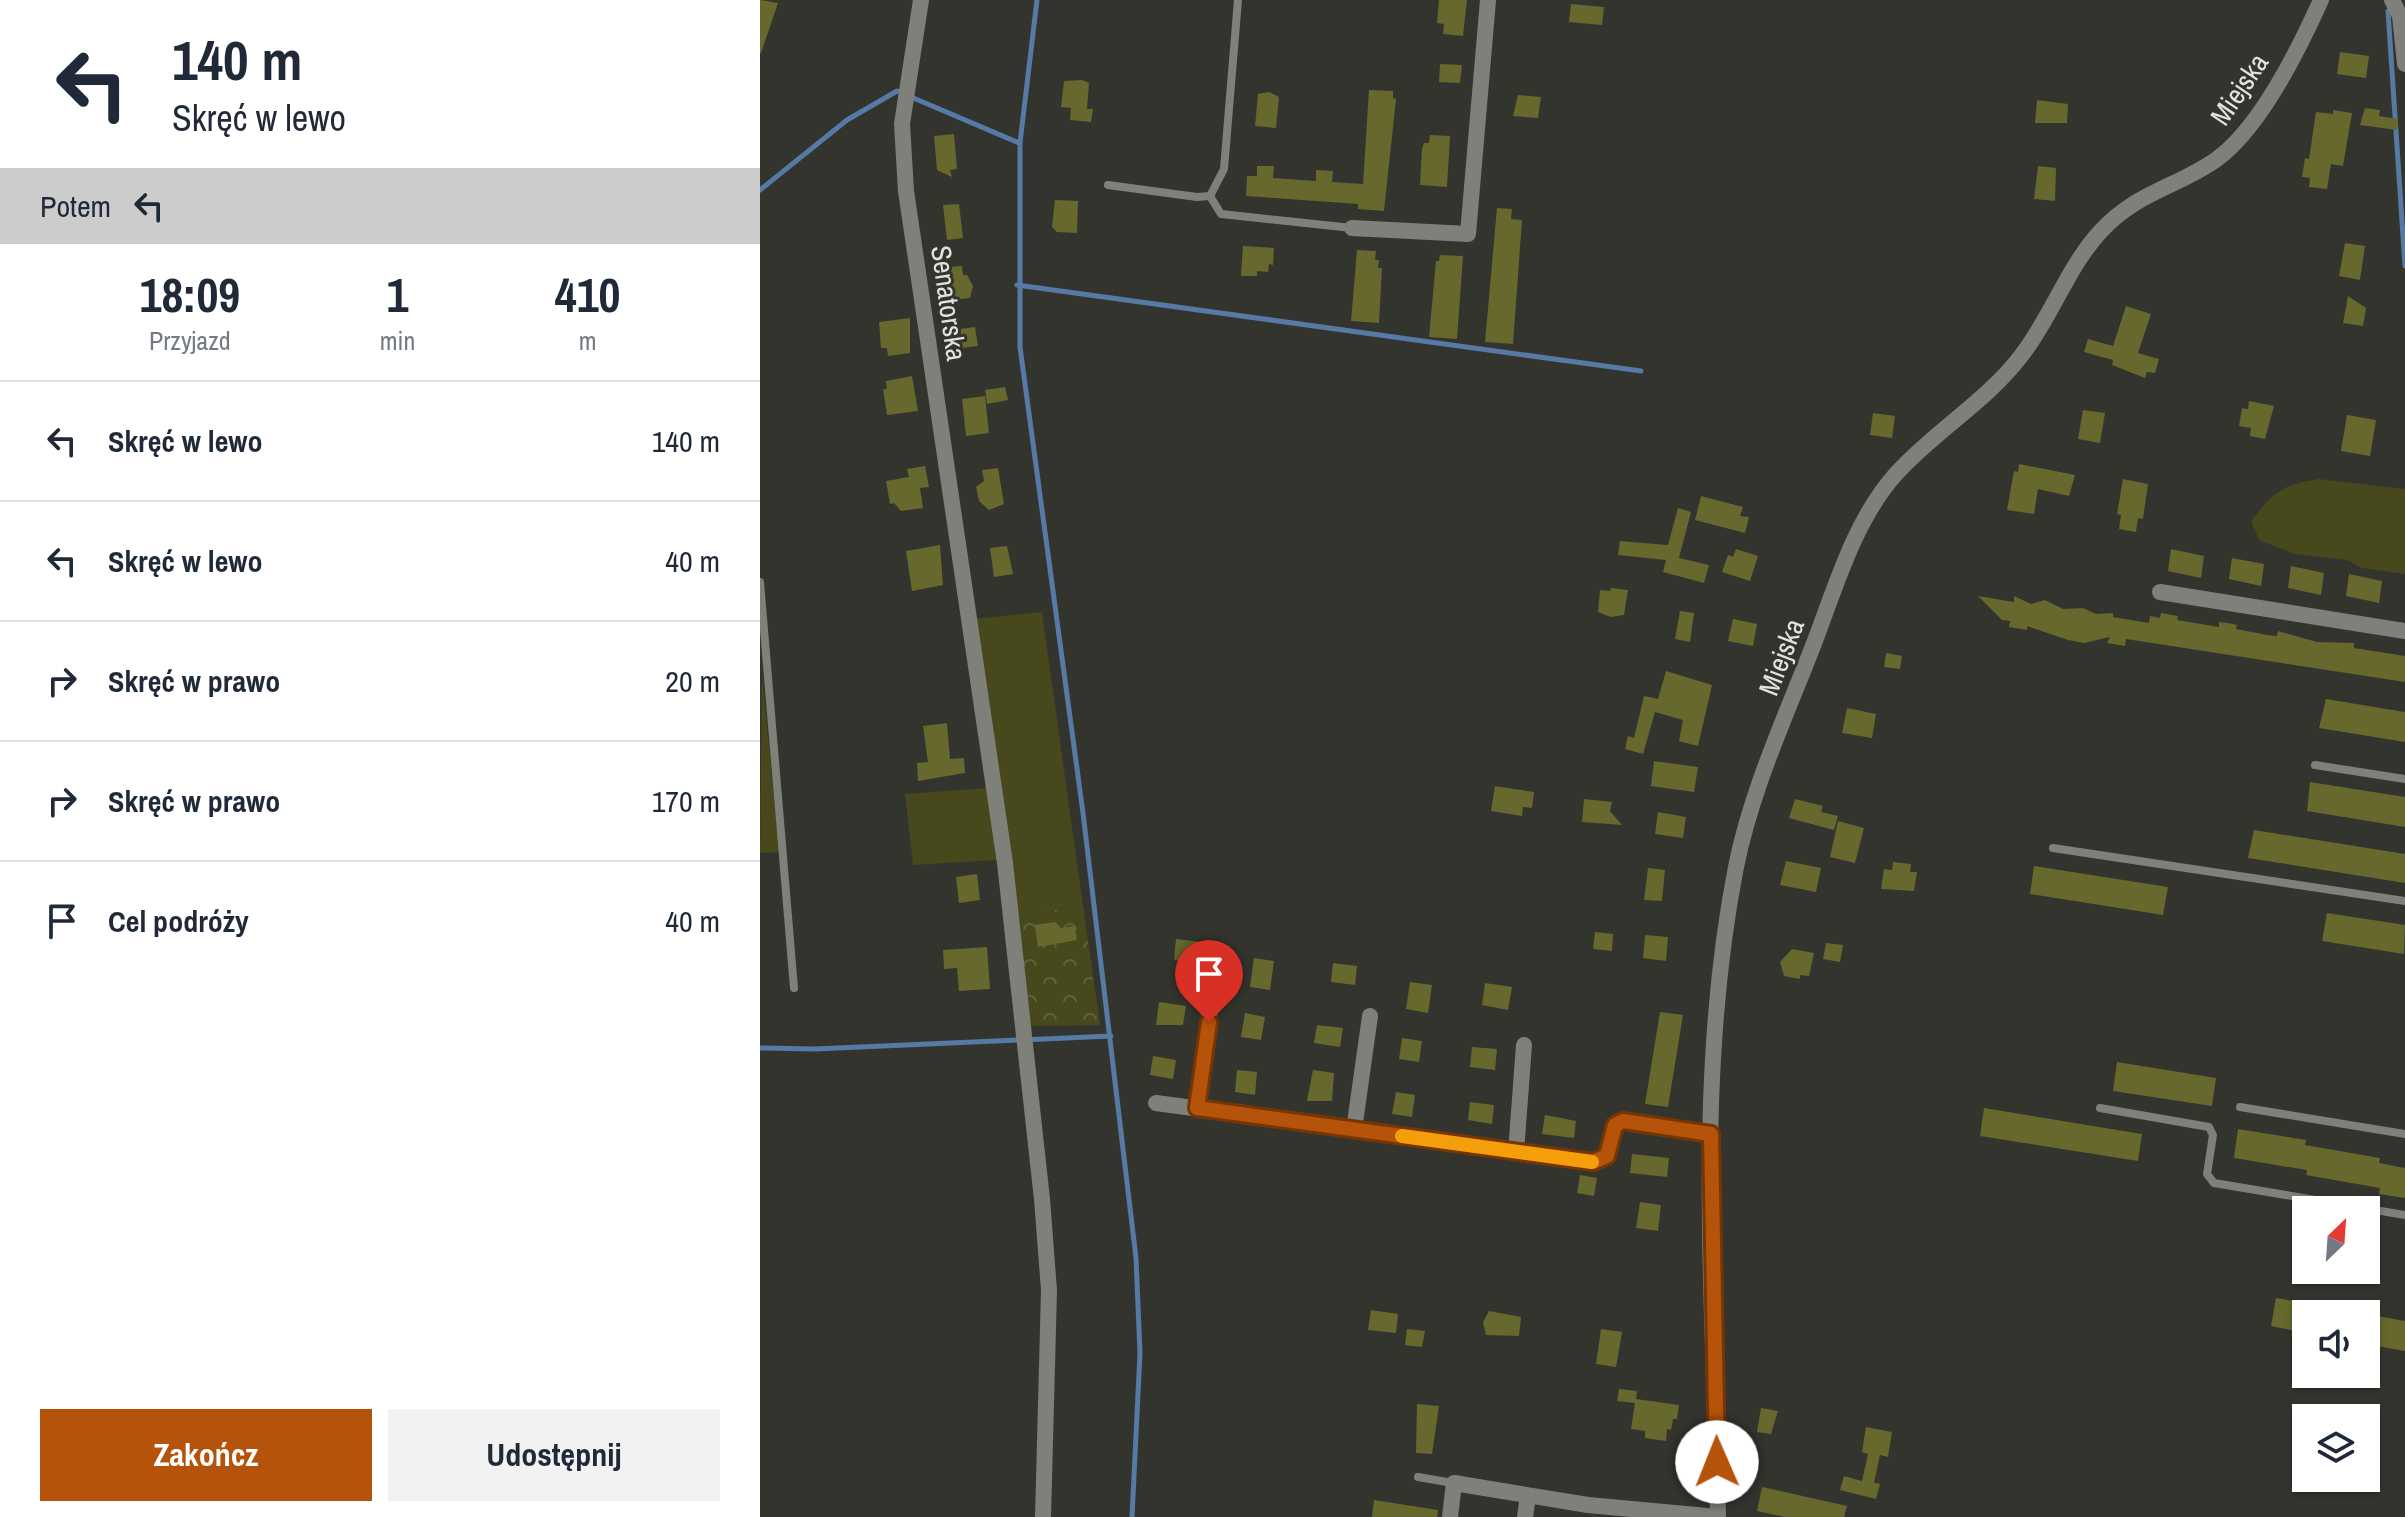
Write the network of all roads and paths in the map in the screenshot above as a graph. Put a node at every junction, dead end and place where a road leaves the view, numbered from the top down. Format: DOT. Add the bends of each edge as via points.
graph roads {
  1 [pos="921,0"];
  2 [pos="1238,0"];
  3 [pos="1488,0"];
  4 [pos="2321,0"];
  5 [pos="2392,0"];
  6 [pos="2405,64"];
  7 [pos="1108,185"];
  8 [pos="1210,196"];
  9 [pos="1352,228"];
  10 [pos="760,582"];
  11 [pos="2160,592"];
  12 [pos="2405,631"];
  13 [pos="2315,765"];
  14 [pos="2405,779"];
  15 [pos="2053,848"];
  16 [pos="2405,901"];
  17 [pos="794,988"];
  18 [pos="1212,993"];
  19 [pos="1370,1016"];
  20 [pos="1524,1045"];
  21 [pos="1156,1103"];
  22 [pos="2240,1107"];
  23 [pos="1197,1108"];
  24 [pos="2100,1108"];
  25 [pos="1354,1130"];
  26 [pos="1711,1134"];
  27 [pos="2405,1134"];
  28 [pos="1516,1152"];
  29 [pos="2405,1215"];
  30 [pos="1418,1477"];
  31 [pos="1454,1483"];
  32 [pos="1528,1496"];
  33 [pos="1043,1517"];
  34 [pos="1450,1517"];
  35 [pos="1525,1517"];
  36 [pos="1718,1517"];
  1 -- 33 [label="street, Senatorska" via="904,104 906,191 1005,863 1022,1025 1049,1290"];
  2 -- 8 [label="lane" via="1224,169"];
  3 -- 9 [label="street" via="1468,234"];
  4 -- 26 [label="street, Miejska" via="2243,133 2217,159 2146,194 2100,232 2021,357 1912,457 1874,503 1786,714 1743,838 1719,975"];
  5 -- 6 [label="street" via="2400,16"];
  7 -- 8 [label="lane"];
  8 -- 9 [label="lane" via="1221,214"];
  10 -- 17 [label="lane"];
  11 -- 12 [label="street"];
  13 -- 14 [label="lane"];
  15 -- 16 [label="lane"];
  18 -- 23 [label="street"];
  19 -- 25 [label="street"];
  20 -- 28 [label="street"];
  21 -- 23 [label="street"];
  22 -- 27 [label="lane"];
  23 -- 25 [label="street"];
  24 -- 29 [label="lane" via="2209,1127 2213,1135 2207,1174 2214,1183"];
  25 -- 28 [label="street"];
  26 -- 28 [label="street" via="1623,1121 1615,1125 1601,1161"];
  26 -- 36 [label="street, Miejska"];
  30 -- 31 [label="lane"];
  31 -- 32 [label="street"];
  31 -- 34 [label="street"];
  32 -- 35 [label="street"];
  32 -- 36 [label="street"];
}
